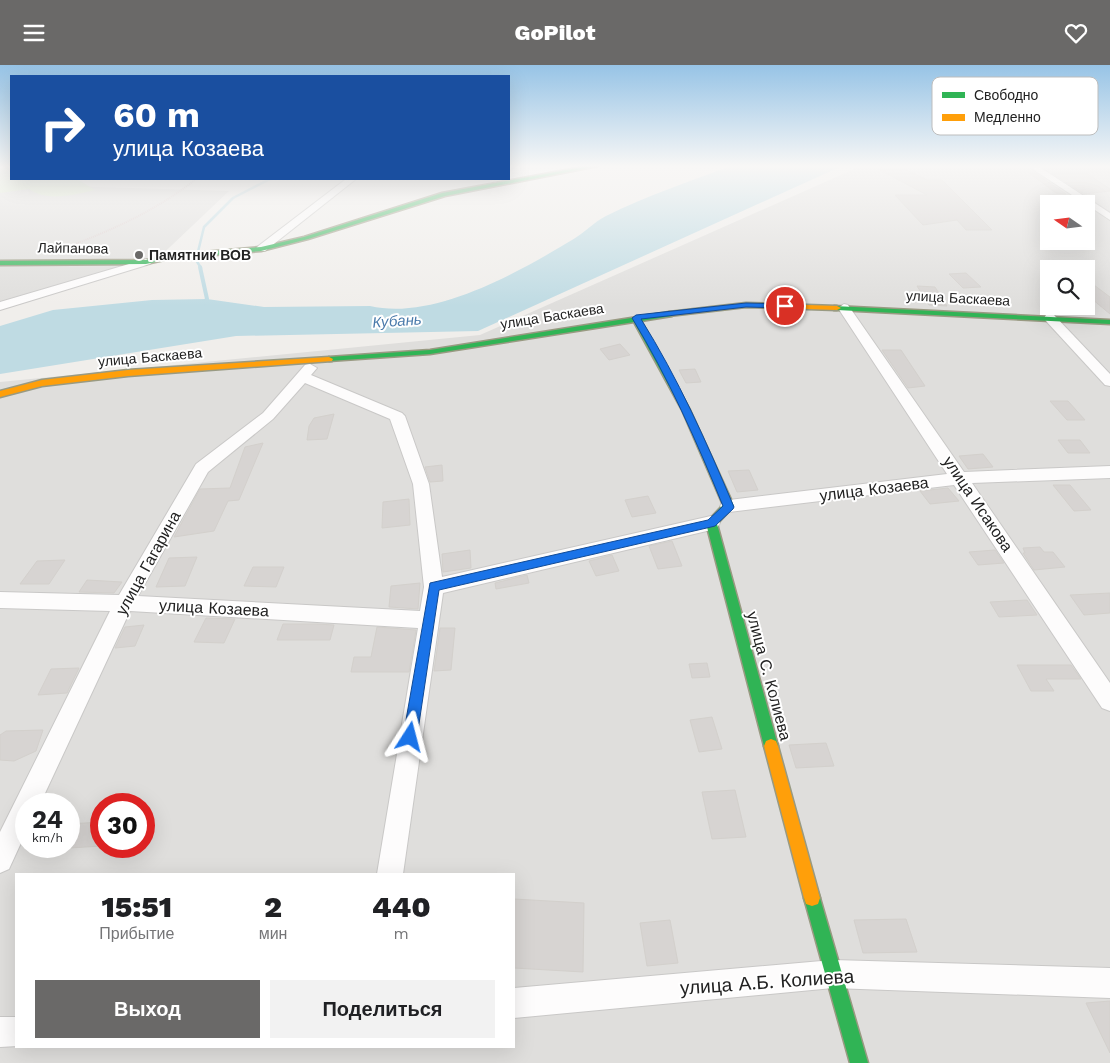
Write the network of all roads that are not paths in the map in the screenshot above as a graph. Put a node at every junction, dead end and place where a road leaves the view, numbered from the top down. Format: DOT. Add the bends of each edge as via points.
graph roads {
  1 [pos="307,213"];
  2 [pos="386,213"];
  3 [pos="261,249"];
  4 [pos="146,262"];
  5 [pos="0,263"];
  6 [pos="0,306"];
  7 [pos="844,307"];
  8 [pos="636,318"];
  9 [pos="1050,318"];
  10 [pos="1110,322"];
  11 [pos="318,359"];
  12 [pos="303,377"];
  13 [pos="1110,382"];
  14 [pos="0,394"];
  15 [pos="1110,472"];
  16 [pos="960,478"];
  17 [pos="729,507"];
  18 [pos="711,523"];
  19 [pos="434,587"];
  20 [pos="0,600"];
  21 [pos="124,603"];
  22 [pos="428,620"];
  23 [pos="1110,701"];
  24 [pos="33,793"];
  25 [pos="15,829"];
  26 [pos="0,860"];
  27 [pos="390,873"];
  28 [pos="832,974"];
  29 [pos="1110,983"];
  30 [pos="515,1003"];
  31 [pos="0,1032"];
  32 [pos="15,1032"];
  33 [pos="859,1063"];
  1 -- 3 [label="street"];
  2 -- 3 [label="street, Лайпанова"];
  3 -- 4 [label="street, Лайпанова"];
  4 -- 5 [label="street, Лайпанова"];
  4 -- 6 [label="street"];
  7 -- 8 [label="street, улица Баскаева" via="746,305"];
  7 -- 9 [label="street, улица Баскаева"];
  7 -- 16 [label="street, улица Исакова"];
  8 -- 11 [label="street, улица Баскаева" via="430,352"];
  8 -- 17 [label="street" via="707,454"];
  9 -- 10 [label="street, улица Баскаева"];
  9 -- 13 [label="street"];
  11 -- 12 [label="street, улица Гагарина"];
  11 -- 14 [label="street, улица Баскаева" via="128,373 42,383"];
  12 -- 19 [label="street" via="397,416 421,484"];
  12 -- 21 [label="street, улица Гагарина" via="268,416 202,468"];
  15 -- 16 [label="street, улица Козаева"];
  16 -- 17 [label="street, улица Козаева"];
  16 -- 23 [label="street, улица Исакова"];
  17 -- 18 [label="street"];
  18 -- 19 [label="street"];
  18 -- 28 [label="street, улица С. Колиева"];
  19 -- 22 [label="street"];
  20 -- 21 [label="street, улица Козаева"];
  21 -- 22 [label="street, улица Козаева"];
  21 -- 24 [label="street, улица Гагарина"];
  22 -- 27 [label="street"];
  25 -- 26 [label="street, улица Гагарина"];
  28 -- 29 [label="street, улица А.Б. Колиева"];
  28 -- 30 [label="street, улица А.Б. Колиева"];
  28 -- 33 [label="street, улица С. Колиева"];
  31 -- 32 [label="street"];
}
